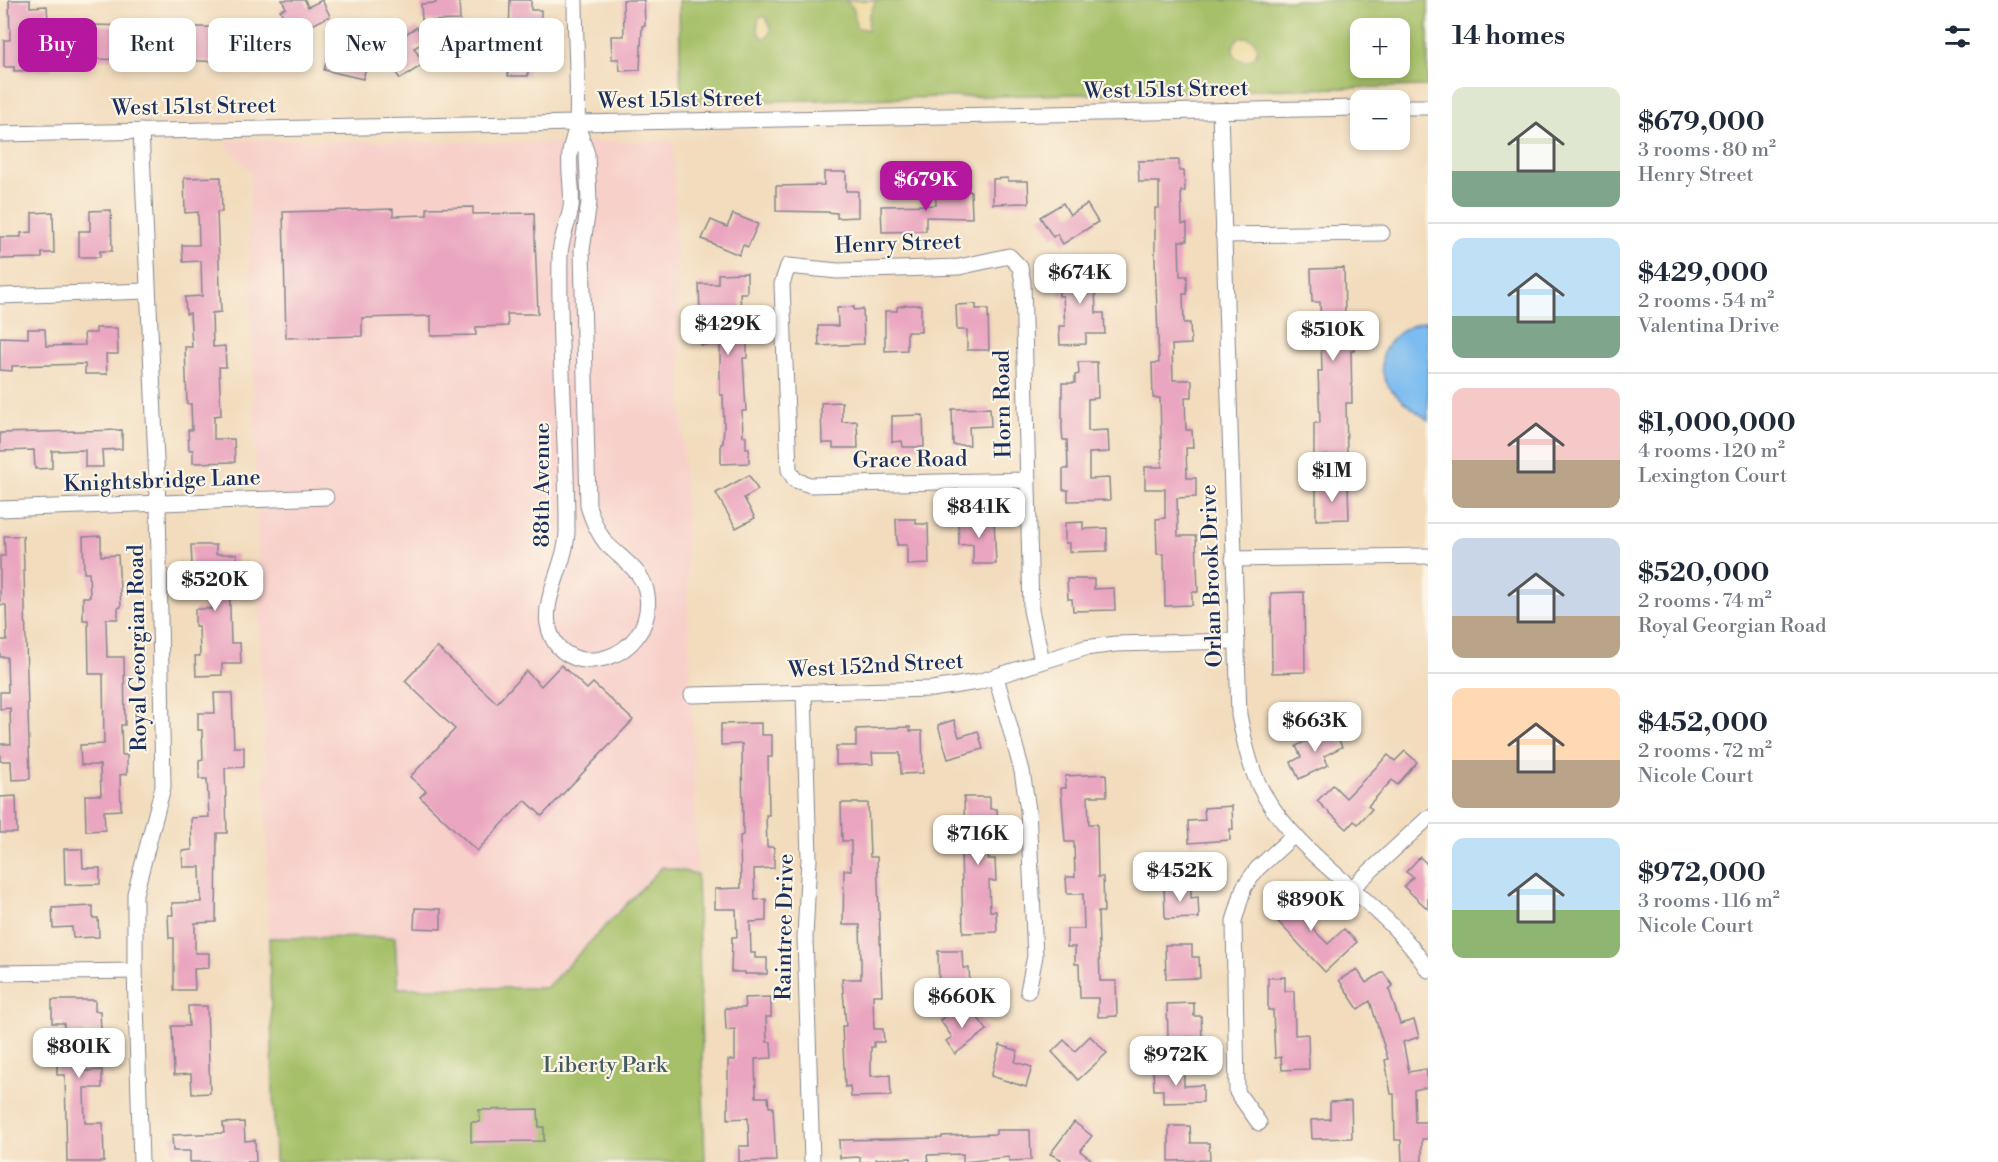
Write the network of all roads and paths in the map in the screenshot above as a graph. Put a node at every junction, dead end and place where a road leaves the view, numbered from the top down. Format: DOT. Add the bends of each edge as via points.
graph roads {
  1 [pos="574,0"];
  2 [pos="1410,107"];
  3 [pos="1428,107"];
  4 [pos="1350,108"];
  5 [pos="1220,111"];
  6 [pos="577,125"];
  7 [pos="141,131"];
  8 [pos="0,134"];
  9 [pos="1382,232"];
  10 [pos="1223,235"];
  11 [pos="1010,256"];
  12 [pos="148,291"];
  13 [pos="0,296"];
  14 [pos="795,480"];
  15 [pos="1028,480"];
  16 [pos="326,497"];
  17 [pos="158,504"];
  18 [pos="0,508"];
  19 [pos="1428,556"];
  20 [pos="1233,559"];
  21 [pos="1237,641"];
  22 [pos="1042,661"];
  23 [pos="996,677"];
  24 [pos="804,693"];
  25 [pos="692,695"];
  26 [pos="1428,818"];
  27 [pos="1294,835"];
  28 [pos="1353,887"];
  29 [pos="135,970"];
  30 [pos="1428,970"];
  31 [pos="0,973"];
  32 [pos="1028,991"];
  33 [pos="1259,1123"];
  34 [pos="141,1162"];
  35 [pos="812,1162"];
  1 -- 6 [label="street, 88th Avenue"];
  2 -- 3 [label="street"];
  4 -- 5 [label="street, West 151st Street"];
  5 -- 6 [label="street, West 151st Street"];
  5 -- 10 [label="street, Orlan Brook Drive"];
  6 -- 6 [label="street, 88th Avenue" via="570,153 571,206 560,253 567,542 547,619 552,636 562,649 587,660 602,661 634,640 645,618 647,597 640,575 598,531 588,506 582,250 589,202 587,154"];
  6 -- 7 [label="street, West 151st Street"];
  7 -- 8 [label="street, West 151st Street"];
  7 -- 12 [label="street, Royal Georgian Road"];
  9 -- 10 [label="street"];
  10 -- 20 [label="street, Orlan Brook Drive"];
  11 -- 14 [label="street, Henry Street" via="959,267 838,271 788,266 782,284 789,470"];
  11 -- 15 [label="street, Horn Road" via="1020,267 1023,282"];
  12 -- 13 [label="street"];
  12 -- 17 [label="street, Royal Georgian Road"];
  14 -- 15 [label="street, Grace Road" via="810,486"];
  15 -- 22 [label="street, Horn Road" via="1031,610"];
  16 -- 17 [label="street, Knightsbridge Lane"];
  17 -- 18 [label="street, Knightsbridge Lane"];
  17 -- 29 [label="street, Royal Georgian Road" via="163,787 135,894"];
  19 -- 20 [label="street"];
  20 -- 21 [label="street, Orlan Brook Drive"];
  21 -- 22 [label="street, West 152nd Street" via="1116,644 1085,648"];
  21 -- 27 [label="street, Orlan Brook Drive" via="1239,715 1245,745 1262,793"];
  22 -- 23 [label="street, West 152nd Street"];
  23 -- 24 [label="street, West 152nd Street" via="932,689"];
  23 -- 32 [label="street" via="1022,771 1028,810 1035,956"];
  24 -- 25 [label="street, West 152nd Street"];
  24 -- 35 [label="street, Raintree Drive" via="809,858 805,937"];
  26 -- 28 [label="street"];
  27 -- 28 [label="street, Orlan Brook Drive"];
  27 -- 33 [label="street" via="1257,869 1244,887 1234,921 1237,1092"];
  28 -- 30 [label="street, Orlan Brook Drive" via="1417,952"];
  29 -- 31 [label="street"];
  29 -- 34 [label="street, Royal Georgian Road"];
}
